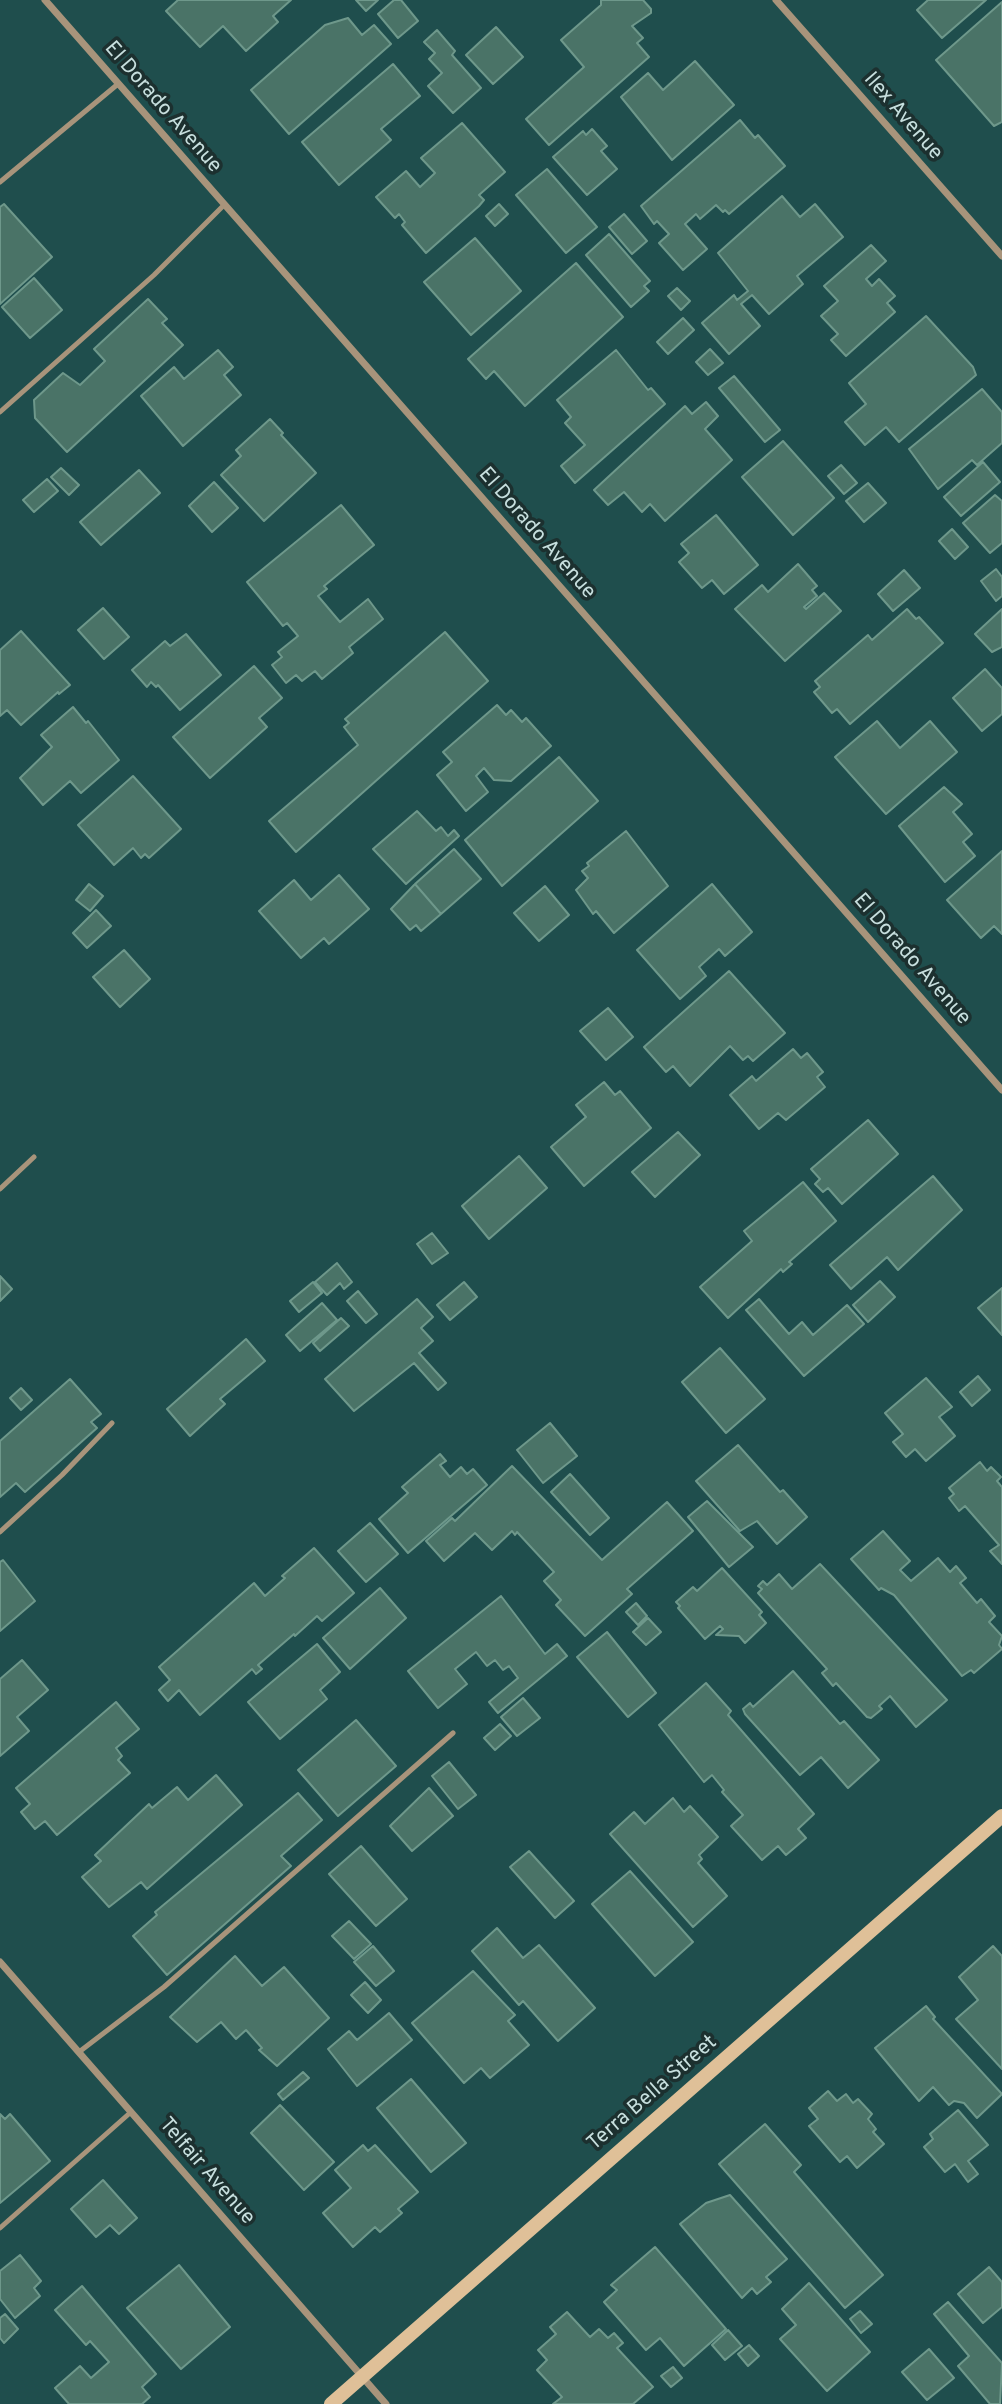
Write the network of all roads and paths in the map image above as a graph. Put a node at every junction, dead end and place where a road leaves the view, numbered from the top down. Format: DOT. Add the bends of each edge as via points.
graph roads {
  1 [pos="45,0"];
  2 [pos="776,0"];
  3 [pos="118,84"];
  4 [pos="0,182"];
  5 [pos="224,205"];
  6 [pos="1002,256"];
  7 [pos="0,411"];
  8 [pos="1002,1090"];
  9 [pos="34,1157"];
  10 [pos="0,1189"];
  11 [pos="112,1423"];
  12 [pos="0,1532"];
  13 [pos="453,1733"];
  14 [pos="1002,1816"];
  15 [pos="0,1962"];
  16 [pos="79,2052"];
  17 [pos="131,2112"];
  18 [pos="0,2228"];
  19 [pos="362,2377"];
  20 [pos="331,2404"];
  21 [pos="386,2404"];
  1 -- 3 [label="street, El Dorado Avenue"];
  2 -- 6 [label="street, Ilex Avenue"];
  3 -- 4 [label="lane"];
  3 -- 5 [label="street, El Dorado Avenue"];
  5 -- 7 [label="lane" via="154,275"];
  5 -- 8 [label="street, El Dorado Avenue"];
  9 -- 10 [label="lane"];
  11 -- 12 [label="lane"];
  13 -- 16 [label="lane" via="163,1987"];
  14 -- 19 [label="main road, Terra Bella Street"];
  15 -- 16 [label="street, Telfair Avenue"];
  16 -- 17 [label="street, Telfair Avenue"];
  17 -- 18 [label="lane"];
  17 -- 19 [label="street, Telfair Avenue"];
  19 -- 20 [label="main road, Terra Bella Street"];
  19 -- 21 [label="street, Telfair Avenue"];
}
